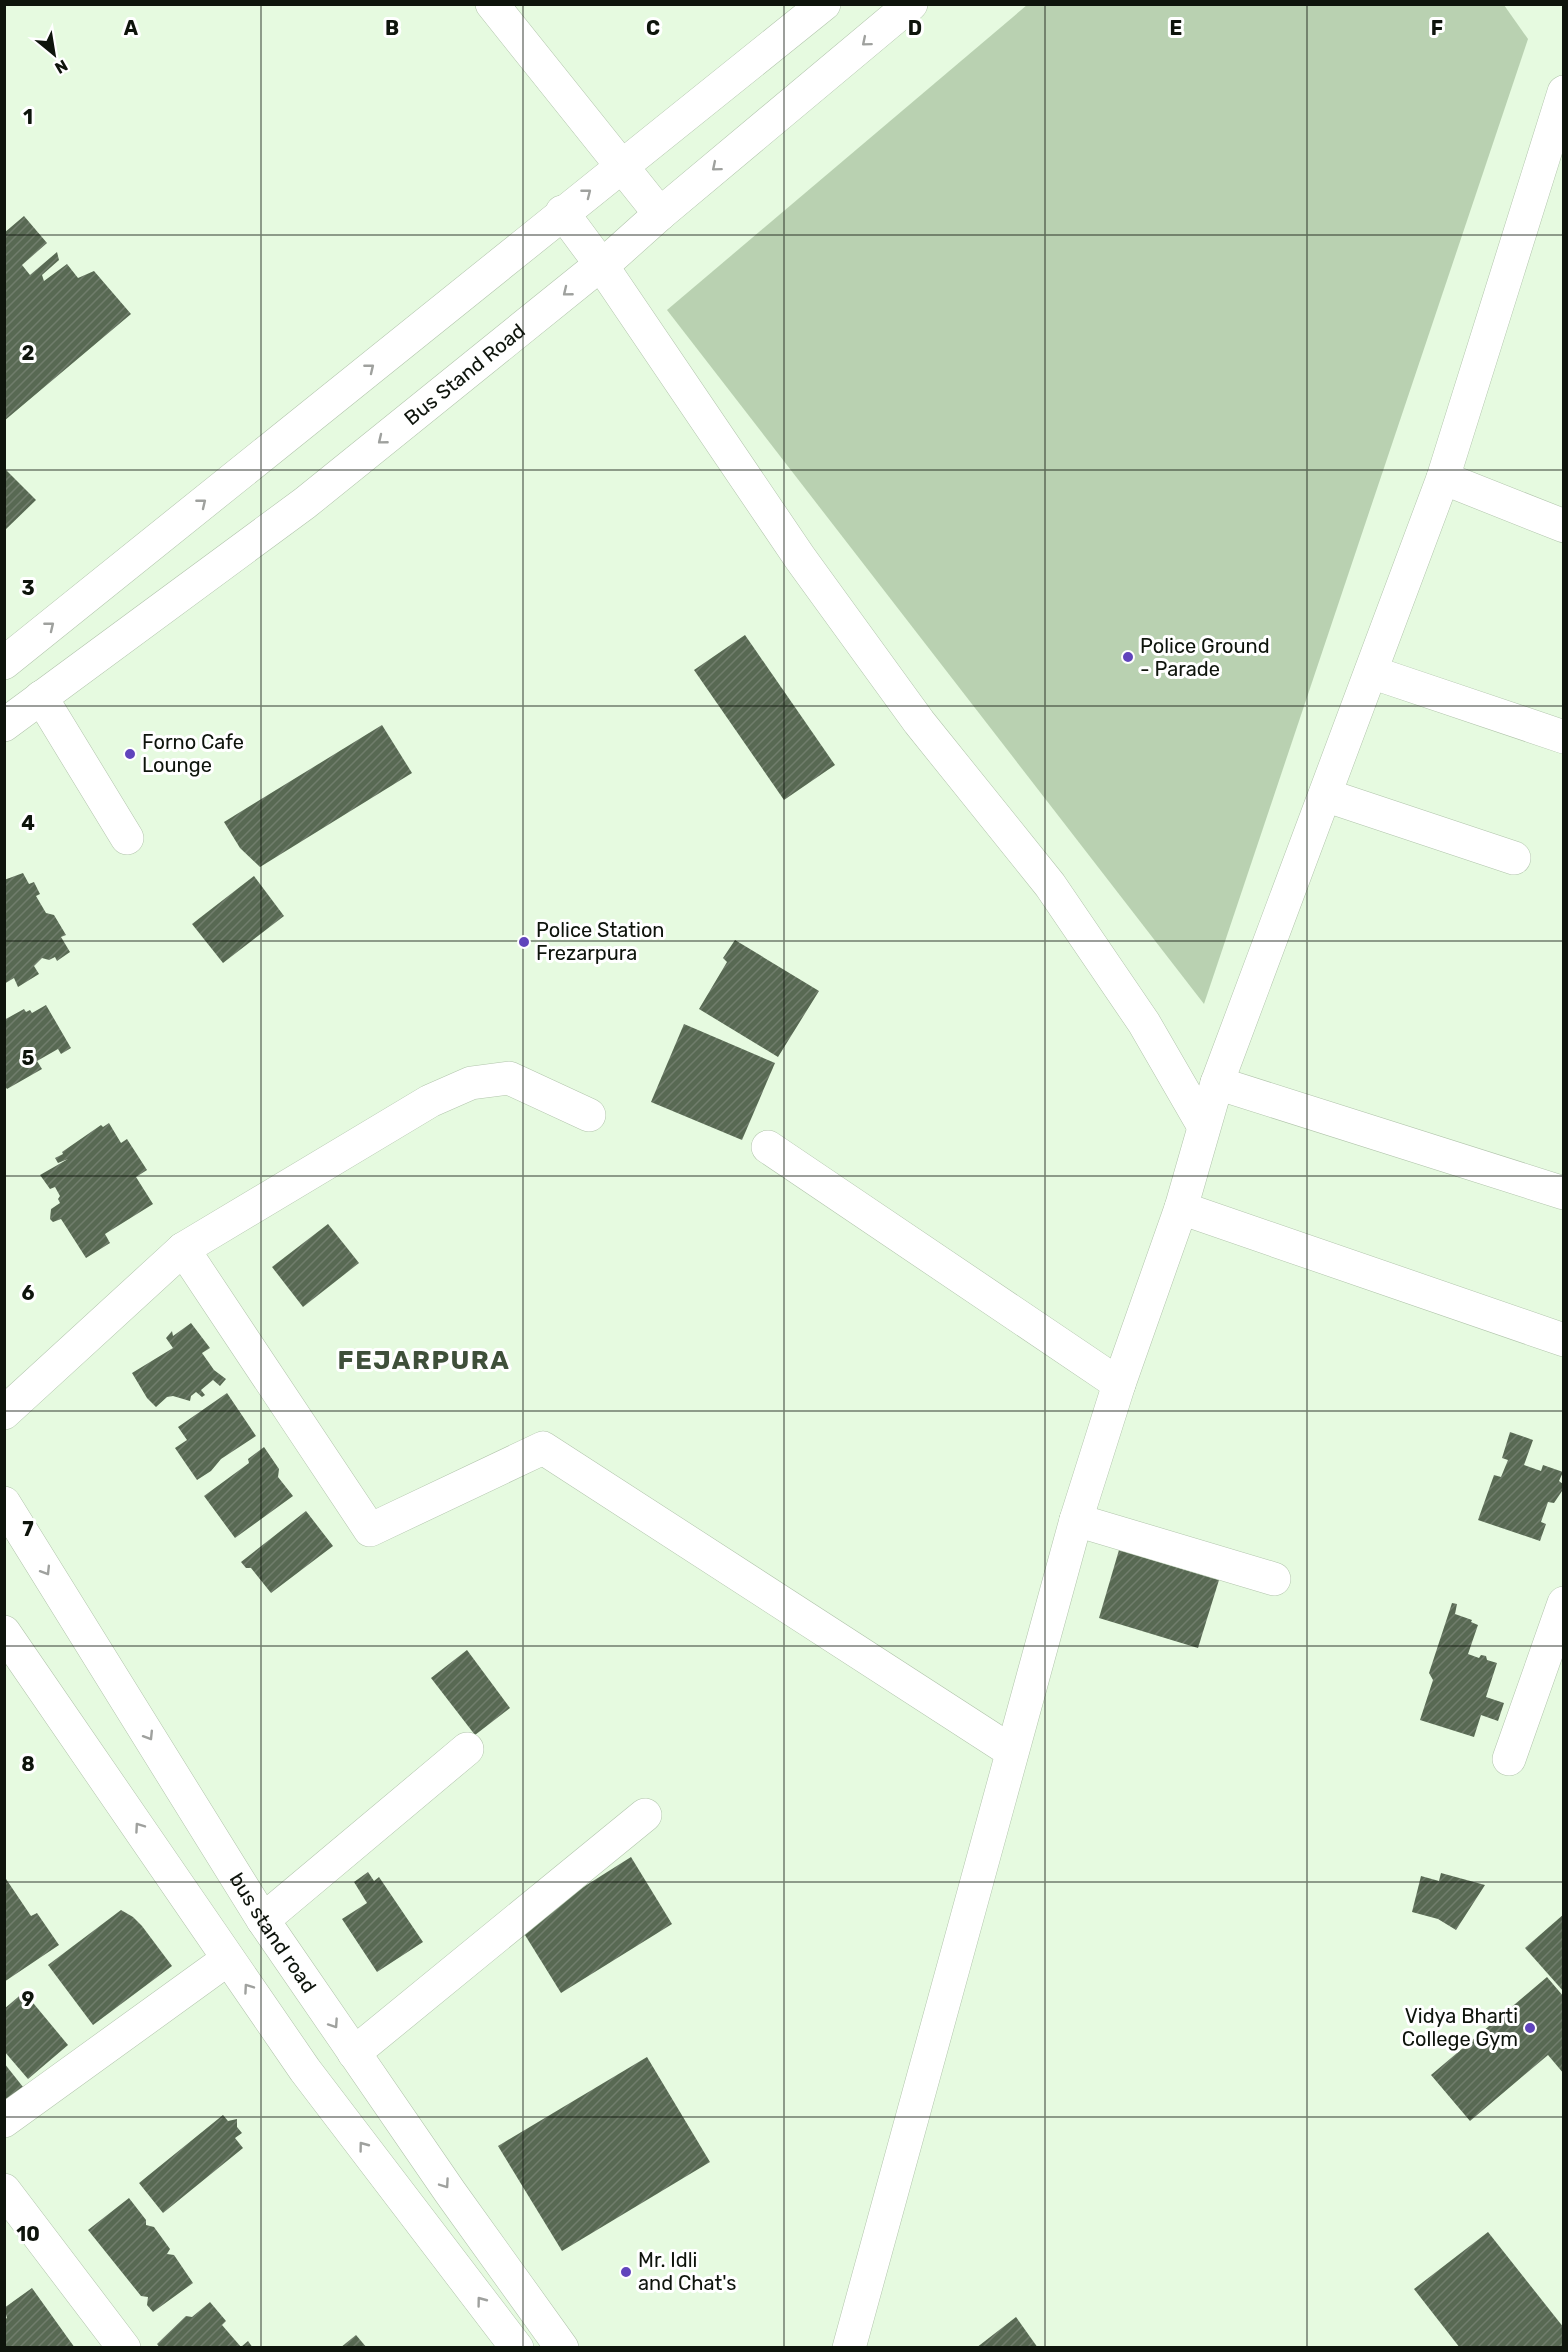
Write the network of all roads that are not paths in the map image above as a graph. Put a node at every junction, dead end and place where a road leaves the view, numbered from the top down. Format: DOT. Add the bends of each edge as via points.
graph roads {
  1 [pos="492,4"];
  2 [pos="824,4"];
  3 [pos="910,4"];
  4 [pos="1563,92"];
  5 [pos="620,166"];
  6 [pos="562,212"];
  7 [pos="660,214"];
  8 [pos="602,266"];
  9 [pos="1443,478"];
  10 [pos="1563,526"];
  11 [pos="4,663"];
  12 [pos="1371,672"];
  13 [pos="41,698"];
  14 [pos="4,725"];
  15 [pos="1563,737"];
  16 [pos="1325,795"];
  17 [pos="128,838"];
  18 [pos="1514,858"];
  19 [pos="1217,1083"];
  20 [pos="589,1115"];
  21 [pos="1203,1125"];
  22 [pos="768,1147"];
  23 [pos="1563,1193"];
  24 [pos="1181,1208"];
  25 [pos="183,1249"];
  26 [pos="1563,1340"];
  27 [pos="1119,1383"];
  28 [pos="4,1413"];
  29 [pos="4,1503"];
  30 [pos="1076,1520"];
  31 [pos="1274,1579"];
  32 [pos="1563,1603"];
  33 [pos="4,1632"];
  34 [pos="467,1749"];
  35 [pos="1011,1751"];
  36 [pos="1509,1759"];
  37 [pos="645,1815"];
  38 [pos="263,1920"];
  39 [pos="228,1959"];
  40 [pos="354,2052"];
  41 [pos="4,2121"];
  42 [pos="4,2190"];
  43 [pos="124,2348"];
  44 [pos="517,2348"];
  45 [pos="562,2348"];
  46 [pos="849,2348"];
  1 -- 5 [label="street"];
  2 -- 5 [label="street"];
  3 -- 7 [label="street, Bus Stand Road, one-way"];
  4 -- 9 [label="street"];
  6 -- 5 [label="street, one-way"];
  5 -- 7 [label="street"];
  6 -- 8 [label="street"];
  11 -- 6 [label="street, one-way"];
  7 -- 8 [label="street, Bus Stand Road"];
  8 -- 13 [label="street, Bus Stand Road, one-way" via="304,503"];
  8 -- 21 [label="street" via="807,567 919,722 1050,885 1144,1023"];
  9 -- 10 [label="street"];
  9 -- 12 [label="street"];
  12 -- 15 [label="street"];
  12 -- 16 [label="street"];
  13 -- 14 [label="street, Bus Stand Road"];
  13 -- 17 [label="street"];
  16 -- 18 [label="street"];
  16 -- 19 [label="street"];
  19 -- 21 [label="street"];
  19 -- 23 [label="street"];
  20 -- 25 [label="street" via="509,1078 471,1083 430,1101"];
  21 -- 24 [label="street"];
  22 -- 27 [label="street"];
  24 -- 26 [label="street"];
  24 -- 27 [label="street"];
  25 -- 28 [label="street"];
  25 -- 35 [label="street" via="370,1530 543,1448"];
  27 -- 30 [label="street"];
  29 -- 38 [label="street, bus stand road, one-way"];
  30 -- 31 [label="street"];
  30 -- 35 [label="street"];
  32 -- 36 [label="street"];
  39 -- 33 [label="street, one-way"];
  34 -- 38 [label="street"];
  35 -- 46 [label="street"];
  37 -- 40 [label="street"];
  38 -- 40 [label="street, bus stand road, one-way"];
  39 -- 41 [label="street"];
  44 -- 39 [label="street, one-way" via="305,2070"];
  40 -- 45 [label="street, bus stand road, one-way"];
  42 -- 43 [label="street"];
}
